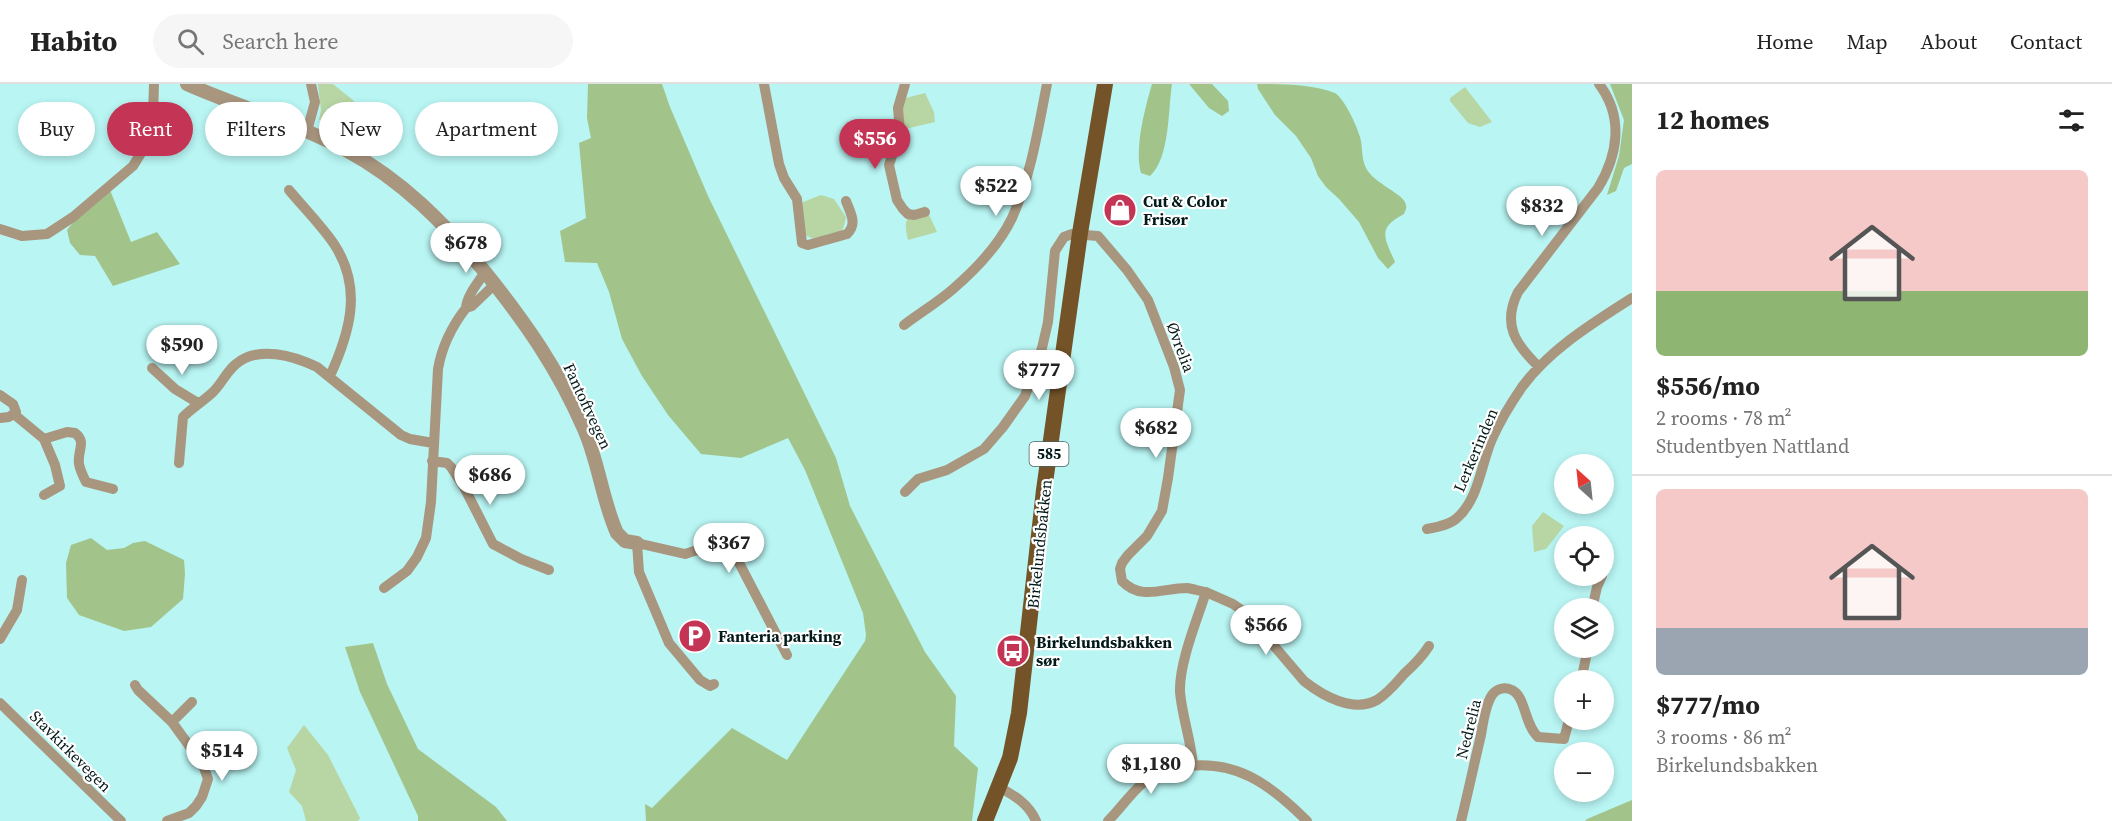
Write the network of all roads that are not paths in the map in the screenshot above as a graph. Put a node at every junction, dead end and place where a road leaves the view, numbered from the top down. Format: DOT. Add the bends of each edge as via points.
graph roads {
  1 [pos="154,84"];
  2 [pos="187,84"];
  3 [pos="311,84"];
  4 [pos="764,84"];
  5 [pos="905,84"];
  6 [pos="1047,84"];
  7 [pos="1105,84"];
  8 [pos="1599,84"];
  9 [pos="233,102"];
  10 [pos="307,131"];
  11 [pos="289,190"];
  12 [pos="846,201"];
  13 [pos="925,212"];
  14 [pos="0,229"];
  15 [pos="1080,233"];
  16 [pos="485,272"];
  17 [pos="495,284"];
  18 [pos="1632,298"];
  19 [pos="466,308"];
  20 [pos="904,324"];
  21 [pos="1539,367"];
  22 [pos="152,368"];
  23 [pos="330,376"];
  24 [pos="0,395"];
  25 [pos="198,403"];
  26 [pos="15,415"];
  27 [pos="0,418"];
  28 [pos="44,439"];
  29 [pos="433,443"];
  30 [pos="432,461"];
  31 [pos="179,463"];
  32 [pos="113,489"];
  33 [pos="905,492"];
  34 [pos="44,495"];
  35 [pos="1428,529"];
  36 [pos="637,543"];
  37 [pos="549,570"];
  38 [pos="22,580"];
  39 [pos="384,588"];
  40 [pos="1206,592"];
  41 [pos="0,639"];
  42 [pos="1429,646"];
  43 [pos="787,655"];
  44 [pos="714,684"];
  45 [pos="135,685"];
  46 [pos="192,702"];
  47 [pos="0,703"];
  48 [pos="172,722"];
  49 [pos="1566,730"];
  50 [pos="1193,765"];
  51 [pos="999,788"];
  52 [pos="121,821"];
  53 [pos="167,821"];
  54 [pos="985,821"];
  55 [pos="1036,821"];
  56 [pos="1108,821"];
  57 [pos="1307,821"];
  58 [pos="1461,821"];
  1 -- 14 [label="street" via="153,116 146,145 133,166 47,234 22,236"];
  2 -- 9 [label="street, Fantoftvegen"];
  3 -- 10 [label="street" via="315,102"];
  4 -- 12 [label="street" via="779,164 797,200 802,243 808,245 847,234 853,226"];
  5 -- 13 [label="street" via="898,108 900,132 889,165 903,209 914,215"];
  6 -- 20 [label="street" via="1034,152 1011,220 991,250 964,279"];
  7 -- 15 [label="main road, Birkelundsbakken / 585"];
  8 -- 21 [label="street" via="1608,95 1616,121 1612,159 1598,188 1513,301 1513,333"];
  10 -- 16 [label="street, Fantoftvegen" via="369,163 411,194"];
  11 -- 23 [label="street" via="335,246 350,284 352,303 345,344"];
  15 -- 33 [label="street" via="1064,237 1055,251 1048,322 1025,396 984,449 947,470 918,478"];
  15 -- 40 [label="street, Øvrelia" via="1102,239 1139,286 1152,309 1180,390 1162,511 1147,536 1122,563 1122,581 1142,593 1190,588"];
  15 -- 51 [label="main road, Birkelundsbakken / 585" via="1044,490 1019,713"];
  16 -- 17 [label="street, Fantoftvegen"];
  16 -- 19 [label="street"];
  17 -- 19 [label="street"];
  17 -- 36 [label="street, Fantoftvegen" via="534,336 577,414 617,533 625,541"];
  18 -- 21 [label="street, Lerkerinden"];
  19 -- 29 [label="street" via="440,358"];
  21 -- 35 [label="street, Lerkerinden" via="1506,412 1465,509 1456,519"];
  22 -- 25 [label="street"];
  23 -- 25 [label="street" via="306,361 258,354 236,364 212,393"];
  23 -- 29 [label="street" via="401,435"];
  24 -- 26 [label="street" via="13,404"];
  25 -- 31 [label="street" via="181,422"];
  26 -- 27 [label="street"];
  26 -- 28 [label="street"];
  28 -- 32 [label="street" via="75,433 81,439 79,461 86,482"];
  28 -- 34 [label="street" via="60,486"];
  29 -- 30 [label="street"];
  30 -- 37 [label="street" via="451,467 493,544"];
  30 -- 39 [label="street" via="429,523 422,549 407,571"];
  36 -- 43 [label="street, Fantoftvegen" via="685,554 716,544 728,546"];
  36 -- 44 [label="street" via="639,572 669,643 700,680 710,686"];
  38 -- 41 [label="street" via="17,610"];
  40 -- 42 [label="street" via="1246,613 1315,690 1348,704 1365,704 1382,696"];
  40 -- 50 [label="street" via="1181,675"];
  45 -- 48 [label="street"];
  46 -- 48 [label="street"];
  47 -- 52 [label="street, Stavkirkevegen"];
  48 -- 53 [label="street" via="203,765 208,779 196,806 189,813"];
  49 -- 58 [label="street, Nedrelia" via="1564,739 1538,737 1529,726 1519,695 1507,688 1494,692"];
  50 -- 56 [label="street" via="1149,779"];
  50 -- 57 [label="street" via="1240,771 1282,797"];
  51 -- 54 [label="main road, Birkelundsbakken / 585"];
  51 -- 55 [label="street" via="1029,808"];
}
